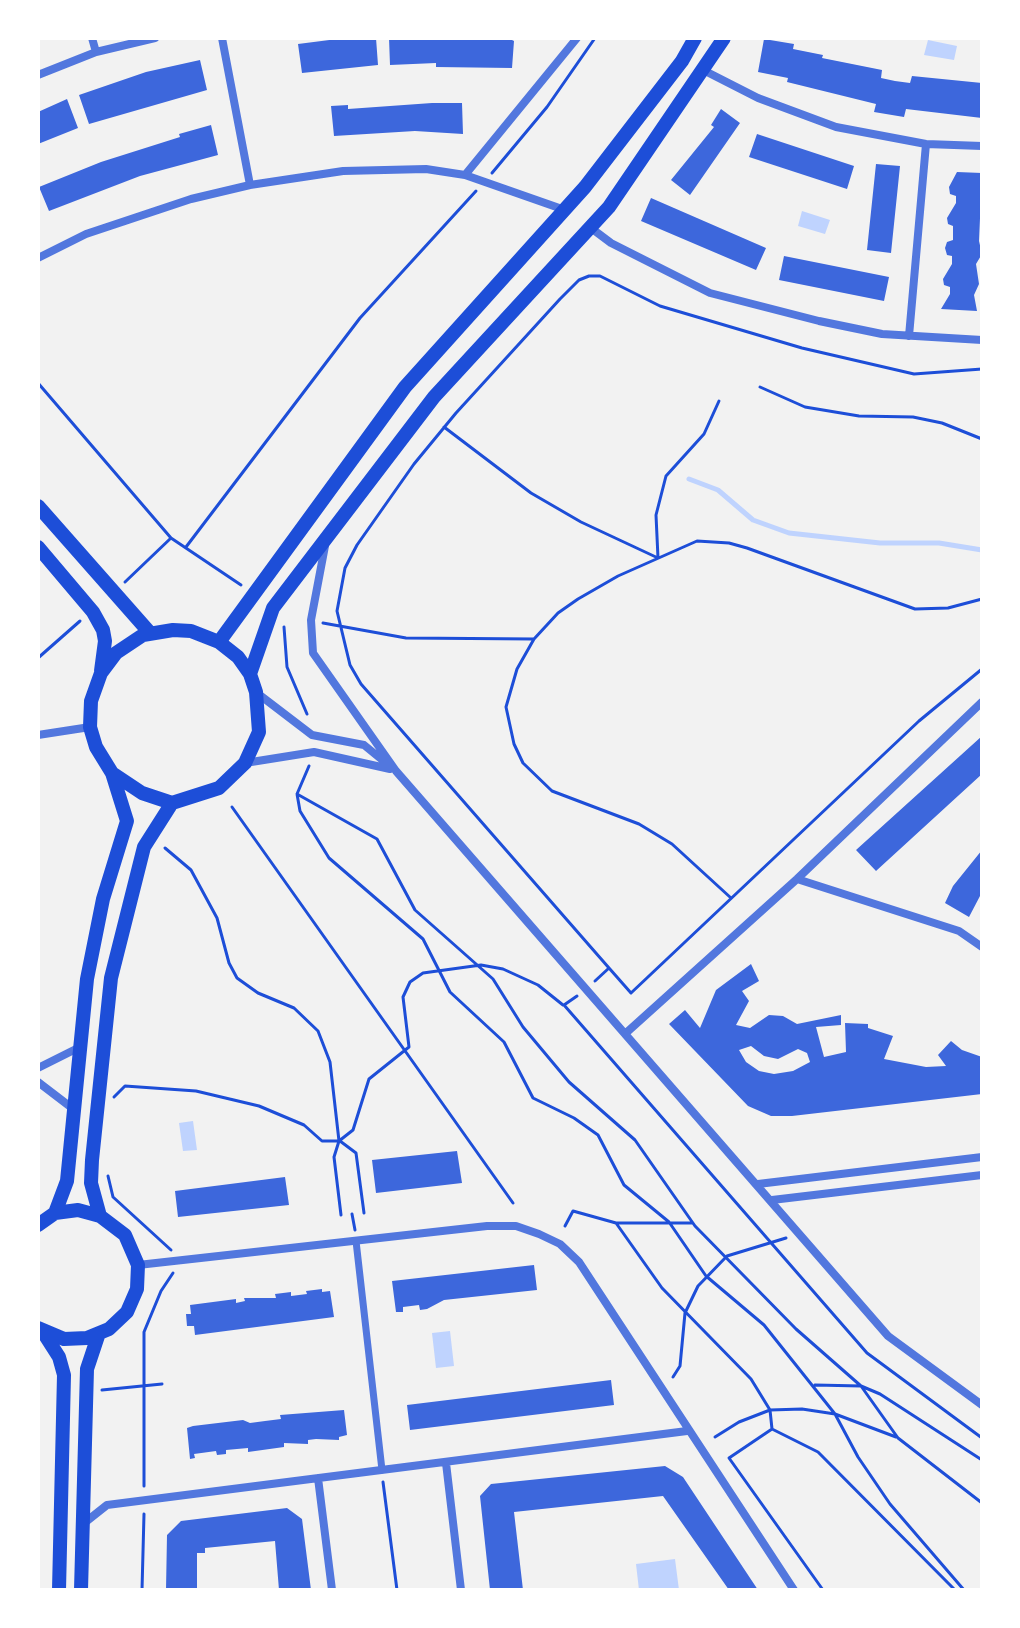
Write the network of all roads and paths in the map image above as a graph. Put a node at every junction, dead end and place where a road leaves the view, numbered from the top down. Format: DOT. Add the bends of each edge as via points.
graph roads {
  1 [pos="92,38"];
  2 [pos="155,38"];
  3 [pos="222,38"];
  4 [pos="577,38"];
  5 [pos="595,38"];
  6 [pos="695,38"];
  7 [pos="724,38"];
  8 [pos="96,52"];
  9 [pos="705,71"];
  10 [pos="38,75"];
  11 [pos="926,144"];
  12 [pos="982,146"];
  13 [pos="465,175"];
  14 [pos="485,180"];
  15 [pos="250,185"];
  16 [pos="566,210"];
  17 [pos="591,228"];
  18 [pos="38,258"];
  19 [pos="909,336"];
  20 [pos="982,340"];
  21 [pos="982,369"];
  22 [pos="38,383"];
  23 [pos="760,387"];
  24 [pos="719,401"];
  25 [pos="444,427"];
  26 [pos="982,439"];
  27 [pos="38,506"];
  28 [pos="326,541"];
  29 [pos="38,547"];
  30 [pos="658,558"];
  31 [pos="982,599"];
  32 [pos="284,625"];
  33 [pos="338,625"];
  34 [pos="150,633"];
  35 [pos="534,639"];
  36 [pos="219,642"];
  37 [pos="982,669"];
  38 [pos="101,673"];
  39 [pos="250,674"];
  40 [pos="256,692"];
  41 [pos="982,702"];
  42 [pos="90,727"];
  43 [pos="307,731"];
  44 [pos="38,735"];
  45 [pos="308,753"];
  46 [pos="245,763"];
  47 [pos="396,771"];
  48 [pos="112,773"];
  49 [pos="297,794"];
  50 [pos="172,803"];
  51 [pos="232,807"];
  52 [pos="165,848"];
  53 [pos="797,879"];
  54 [pos="731,898"];
  55 [pos="981,944"];
  56 [pos="481,965"];
  57 [pos="609,968"];
  58 [pos="437,969"];
  59 [pos="588,988"];
  60 [pos="564,1005"];
  61 [pos="626,1033"];
  62 [pos="78,1048"];
  63 [pos="405,1052"];
  64 [pos="38,1068"];
  65 [pos="38,1082"];
  66 [pos="113,1099"];
  67 [pos="72,1108"];
  68 [pos="339,1141"];
  69 [pos="982,1157"];
  70 [pos="108,1169"];
  71 [pos="982,1175"];
  72 [pos="758,1184"];
  73 [pos="772,1200"];
  74 [pos="513,1203"];
  75 [pos="55,1213"];
  76 [pos="364,1213"];
  77 [pos="341,1215"];
  78 [pos="100,1216"];
  79 [pos="669,1222"];
  80 [pos="616,1223"];
  81 [pos="693,1223"];
  82 [pos="38,1225"];
  83 [pos="565,1226"];
  84 [pos="787,1238"];
  85 [pos="356,1241"];
  86 [pos="772,1244"];
  87 [pos="727,1256"];
  88 [pos="172,1262"];
  89 [pos="138,1265"];
  90 [pos="706,1276"];
  91 [pos="685,1313"];
  92 [pos="40,1330"];
  93 [pos="99,1333"];
  94 [pos="673,1377"];
  95 [pos="162,1384"];
  96 [pos="815,1385"];
  97 [pos="146,1386"];
  98 [pos="861,1386"];
  99 [pos="97,1390"];
  100 [pos="982,1405"];
  101 [pos="770,1410"];
  102 [pos="835,1414"];
  103 [pos="772,1429"];
  104 [pos="687,1431"];
  105 [pos="715,1437"];
  106 [pos="898,1438"];
  107 [pos="982,1438"];
  108 [pos="982,1460"];
  109 [pos="446,1463"];
  110 [pos="382,1470"];
  111 [pos="318,1478"];
  112 [pos="144,1500"];
  113 [pos="982,1503"];
  114 [pos="83,1525"];
  115 [pos="59,1590"];
  116 [pos="81,1590"];
  117 [pos="142,1590"];
  118 [pos="332,1590"];
  119 [pos="397,1590"];
  120 [pos="461,1590"];
  121 [pos="794,1590"];
  122 [pos="823,1590"];
  123 [pos="955,1590"];
  124 [pos="964,1590"];
  1 -- 8 [label="street"];
  2 -- 8 [label="street"];
  3 -- 15 [label="street"];
  4 -- 13 [label="street"];
  5 -- 14 [label="path" via="547,107"];
  6 -- 16 [label="main road"];
  7 -- 9 [label="main road"];
  8 -- 10 [label="street"];
  9 -- 11 [label="street" via="836,127"];
  9 -- 17 [label="main road"];
  11 -- 12 [label="street"];
  11 -- 19 [label="street"];
  13 -- 14 [label="street"];
  13 -- 15 [label="street" via="426,169 343,171"];
  14 -- 16 [label="street"];
  14 -- 22 [label="path" via="360,318 186,547 171,538"];
  15 -- 18 [label="street" via="86,234"];
  16 -- 36 [label="main road" via="405,387"];
  17 -- 19 [label="street" via="710,293 819,321"];
  17 -- 28 [label="main road" via="434,397"];
  19 -- 20 [label="street"];
  21 -- 25 [label="path" via="914,374 802,348 660,306 600,276 589,276 560,299"];
  23 -- 26 [label="path" via="805,407 913,417"];
  24 -- 30 [label="path" via="704,434 666,476 656,515"];
  25 -- 30 [label="path" via="531,493"];
  25 -- 33 [label="path" via="379,512 345,568"];
  27 -- 34 [label="main road"];
  28 -- 39 [label="main road" via="273,608"];
  28 -- 47 [label="street" via="311,620 313,653"];
  29 -- 38 [label="main road" via="103,630"];
  30 -- 31 [label="path" via="697,541 719,541 915,609"];
  30 -- 35 [label="path" via="578,599"];
  32 -- 43 [label="path" via="287,667 307,710"];
  33 -- 35 [label="path" via="406,638"];
  33 -- 57 [label="path" via="361,684"];
  34 -- 36 [label="main road" via="191,631"];
  34 -- 38 [label="main road" via="130,642"];
  35 -- 54 [label="path" via="517,669 506,707 523,763 552,791 639,824 672,844"];
  36 -- 39 [label="main road"];
  37 -- 54 [label="path" via="919,721"];
  38 -- 42 [label="main road" via="91,701"];
  39 -- 40 [label="main road"];
  40 -- 43 [label="street"];
  40 -- 46 [label="main road" via="259,732"];
  41 -- 53 [label="street"];
  42 -- 44 [label="street"];
  42 -- 48 [label="main road"];
  43 -- 47 [label="street" via="364,745"];
  45 -- 46 [label="street"];
  45 -- 47 [label="street" via="358,759"];
  45 -- 49 [label="path" via="309,766"];
  46 -- 50 [label="main road" via="219,788"];
  47 -- 59 [label="street"];
  48 -- 50 [label="main road" via="142,793"];
  48 -- 62 [label="main road" via="127,821 103,899"];
  49 -- 56 [label="path" via="377,839 415,910"];
  49 -- 58 [label="path" via="300,811 329,858 423,939"];
  50 -- 78 [label="main road" via="144,847 111,978 92,1160 91,1183"];
  51 -- 63 [label="path"];
  52 -- 68 [label="path" via="191,870 211,906 237,978 294,1008 318,1031 330,1062"];
  53 -- 55 [label="street" via="959,931"];
  53 -- 61 [label="street"];
  54 -- 57 [label="path" via="631,993"];
  56 -- 58 [label="path"];
  56 -- 60 [label="path" via="524,977"];
  56 -- 81 [label="path" via="569,1082 635,1140"];
  57 -- 59 [label="path"];
  58 -- 63 [label="path" via="410,982 403,997"];
  58 -- 79 [label="path" via="464,1008 504,1042 533,1098 598,1135 624,1185"];
  59 -- 60 [label="path"];
  59 -- 61 [label="street"];
  60 -- 86 [label="path"];
  61 -- 72 [label="street"];
  62 -- 64 [label="street"];
  62 -- 67 [label="main road"];
  63 -- 68 [label="path" via="369,1079 353,1130"];
  63 -- 74 [label="path"];
  65 -- 67 [label="street"];
  66 -- 68 [label="path" via="125,1086 196,1091 259,1106 304,1125 322,1141"];
  67 -- 75 [label="main road" via="67,1181"];
  68 -- 76 [label="path" via="356,1153"];
  68 -- 77 [label="path" via="334,1157"];
  69 -- 72 [label="street"];
  70 -- 88 [label="path" via="113,1197 171,1249"];
  71 -- 73 [label="street"];
  72 -- 73 [label="street"];
  73 -- 100 [label="street" via="888,1336"];
  75 -- 78 [label="main road" via="78,1210"];
  75 -- 82 [label="main road"];
  78 -- 89 [label="main road" via="125,1235"];
  79 -- 80 [label="path"];
  79 -- 81 [label="path"];
  79 -- 90 [label="path"];
  80 -- 83 [label="path" via="573,1211"];
  80 -- 91 [label="path"];
  81 -- 87 [label="path"];
  84 -- 86 [label="path"];
  85 -- 88 [label="street"];
  85 -- 104 [label="street" via="516,1226 560,1244 579,1262"];
  85 -- 110 [label="street"];
  86 -- 87 [label="path"];
  86 -- 107 [label="path" via="867,1353"];
  87 -- 90 [label="path"];
  87 -- 98 [label="path" via="796,1329"];
  88 -- 89 [label="street"];
  88 -- 97 [label="path" via="173,1274 144,1332"];
  89 -- 93 [label="main road" via="137,1289 127,1312"];
  90 -- 91 [label="path"];
  90 -- 96 [label="path" via="764,1325"];
  91 -- 94 [label="path" via="680,1366"];
  91 -- 101 [label="path" via="751,1379"];
  92 -- 93 [label="main road" via="64,1339"];
  92 -- 115 [label="main road" via="59,1357 64,1375"];
  93 -- 114 [label="main road" via="87,1369"];
  95 -- 97 [label="path"];
  96 -- 98 [label="path"];
  96 -- 102 [label="path"];
  97 -- 99 [label="path"];
  97 -- 112 [label="path"];
  98 -- 106 [label="path"];
  98 -- 108 [label="path"];
  101 -- 102 [label="path"];
  101 -- 103 [label="path"];
  101 -- 105 [label="path"];
  102 -- 106 [label="path"];
  102 -- 124 [label="path" via="890,1504"];
  103 -- 122 [label="path" via="729,1458"];
  103 -- 123 [label="path" via="818,1452"];
  104 -- 109 [label="street"];
  104 -- 121 [label="street"];
  106 -- 113 [label="path"];
  109 -- 110 [label="street"];
  109 -- 120 [label="street"];
  110 -- 111 [label="street"];
  110 -- 119 [label="path"];
  111 -- 112 [label="street"];
  111 -- 118 [label="street"];
  112 -- 114 [label="street" via="107,1505"];
  112 -- 117 [label="path"];
  114 -- 116 [label="main road"];
}
